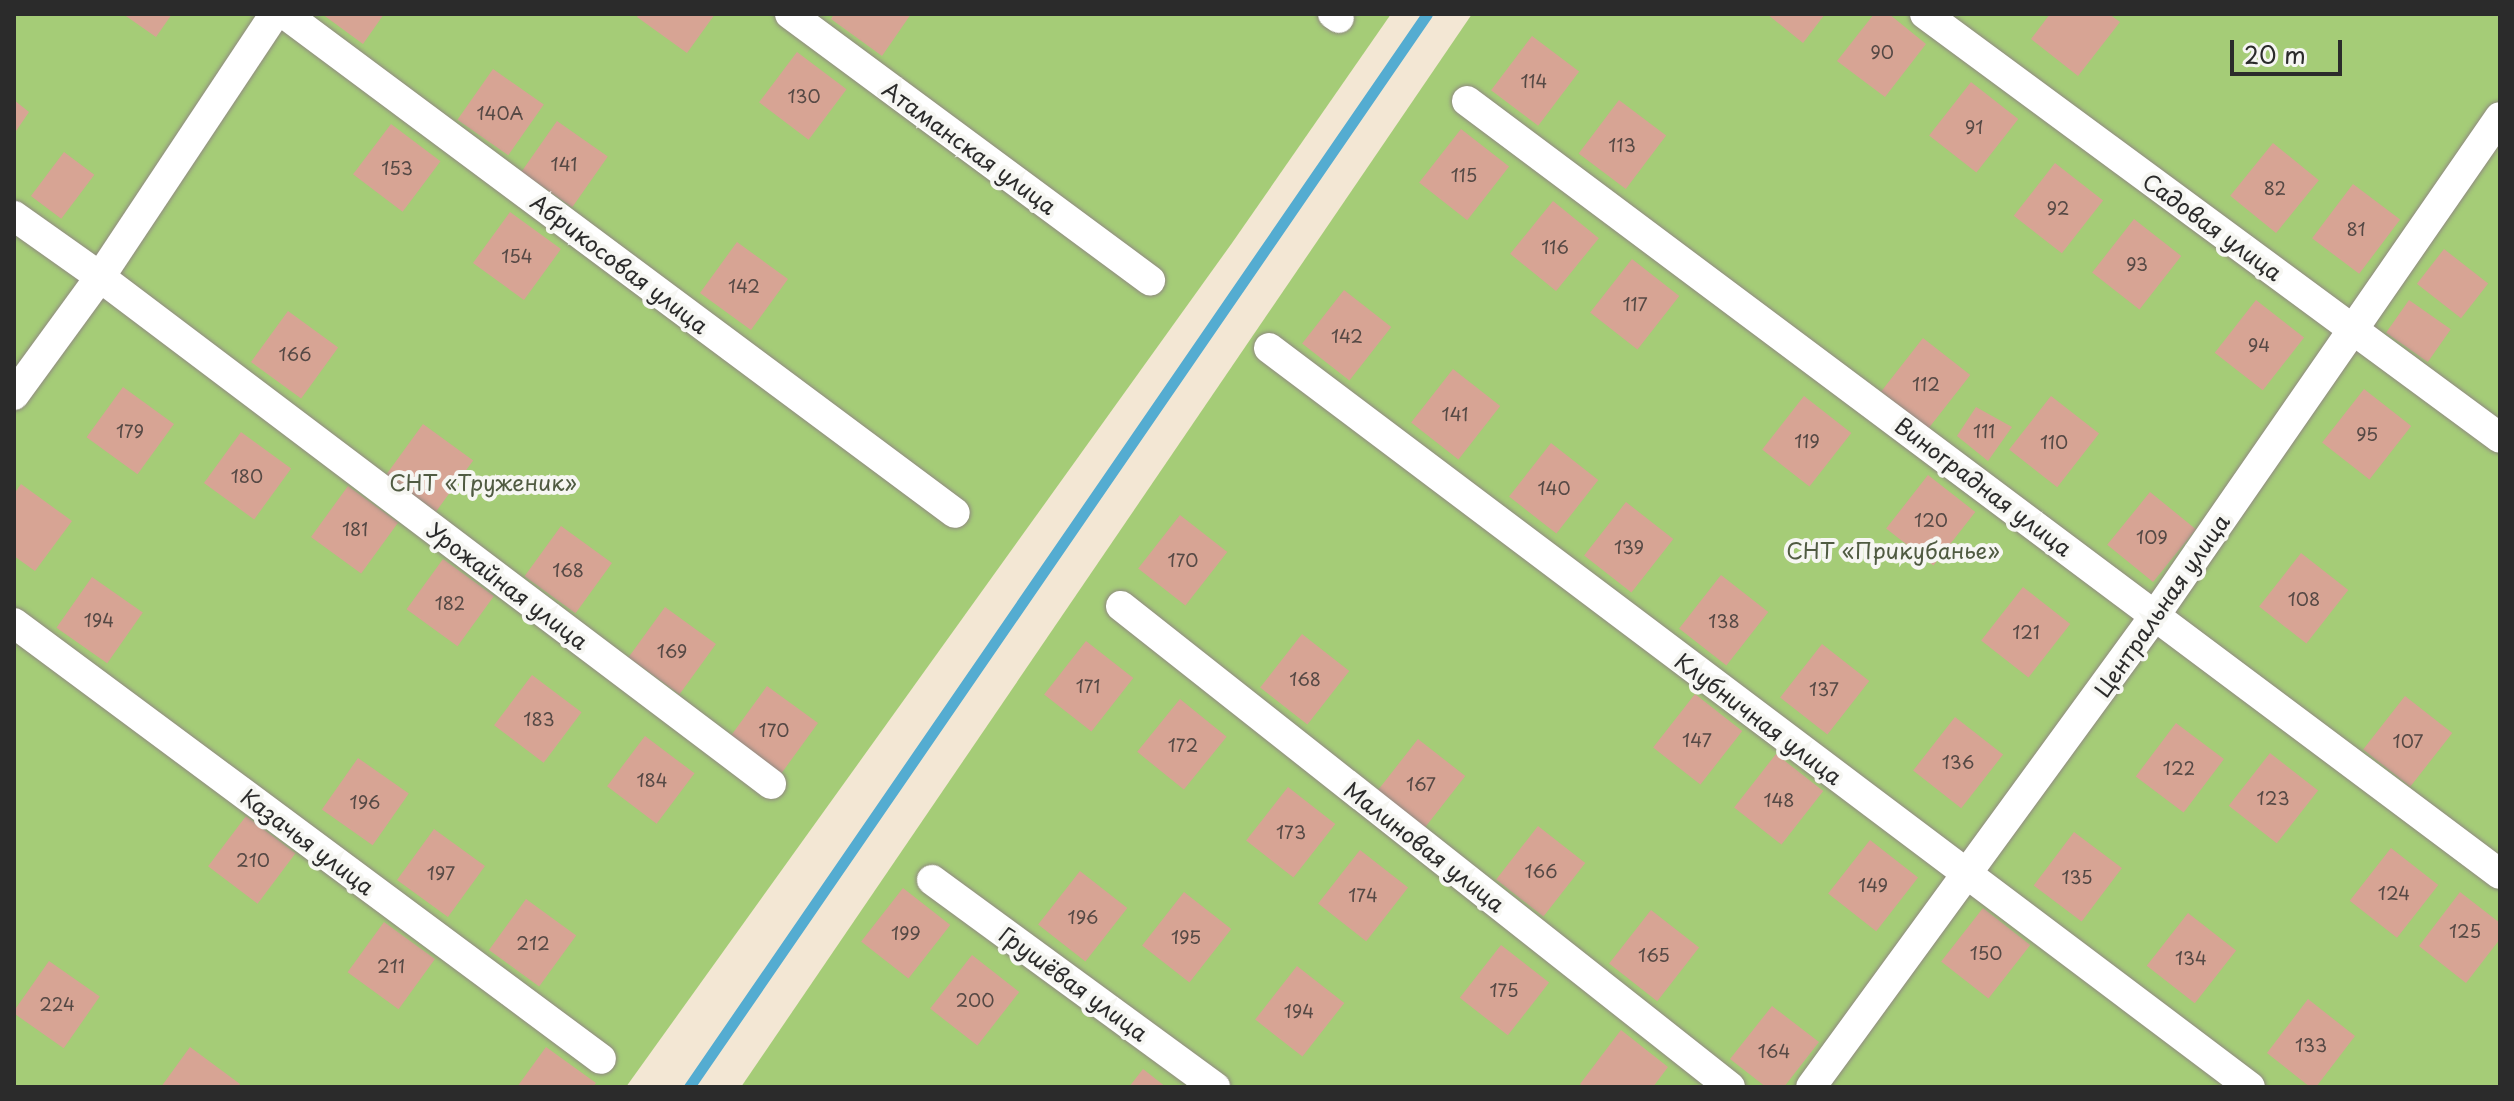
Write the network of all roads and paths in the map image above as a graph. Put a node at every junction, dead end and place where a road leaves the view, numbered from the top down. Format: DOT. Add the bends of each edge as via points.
graph roads {
  1 [pos="275,14"];
  2 [pos="285,14"];
  3 [pos="790,14"];
  4 [pos="1925,14"];
  5 [pos="1467,101"];
  6 [pos="2500,117"];
  7 [pos="14,216"];
  8 [pos="100,277"];
  9 [pos="1150,280"];
  10 [pos="2353,329"];
  11 [pos="1269,348"];
  12 [pos="14,395"];
  13 [pos="2500,438"];
  14 [pos="955,513"];
  15 [pos="1121,606"];
  16 [pos="2156,614"];
  17 [pos="14,623"];
  18 [pos="771,784"];
  19 [pos="2500,874"];
  20 [pos="1966,875"];
  21 [pos="932,880"];
  22 [pos="601,1059"];
  23 [pos="1215,1087"];
  24 [pos="1730,1087"];
  25 [pos="1811,1087"];
  26 [pos="2250,1087"];
  1 -- 8 [label="street"];
  2 -- 14 [label="street, Абрикосовая улица"];
  3 -- 9 [label="street, Атаманская улица"];
  4 -- 10 [label="street, Садовая улица"];
  5 -- 16 [label="street, Виноградная улица"];
  6 -- 10 [label="street, Центральная улица"];
  7 -- 8 [label="street, Урожайная улица"];
  8 -- 12 [label="street"];
  8 -- 18 [label="street, Урожайная улица"];
  10 -- 13 [label="street, Садовая улица"];
  10 -- 16 [label="street, Центральная улица"];
  11 -- 20 [label="street, Клубничная улица"];
  15 -- 24 [label="street, Малиновая улица"];
  16 -- 19 [label="street, Виноградная улица"];
  16 -- 20 [label="street, Центральная улица"];
  17 -- 22 [label="street, Казачья улица"];
  20 -- 25 [label="street, Центральная улица"];
  20 -- 26 [label="street, Клубничная улица"];
  21 -- 23 [label="street, Грушёвая улица"];
}
